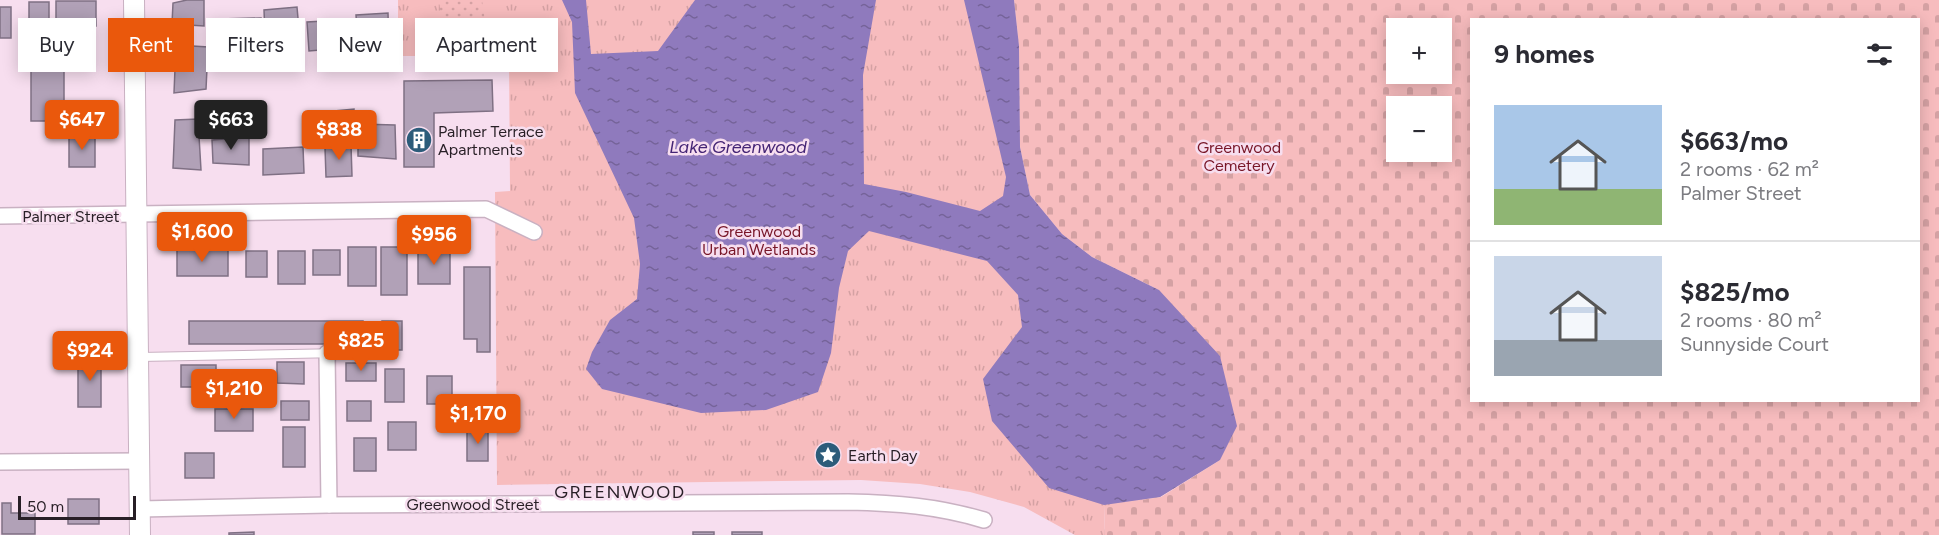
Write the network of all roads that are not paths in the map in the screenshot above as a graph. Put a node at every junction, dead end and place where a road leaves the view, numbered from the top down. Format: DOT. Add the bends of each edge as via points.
graph roads {
  1 [pos="134,0"];
  2 [pos="138,215"];
  3 [pos="0,216"];
  4 [pos="534,232"];
  5 [pos="334,353"];
  6 [pos="138,357"];
  7 [pos="139,461"];
  8 [pos="0,462"];
  9 [pos="329,505"];
  10 [pos="140,509"];
  11 [pos="984,520"];
  12 [pos="140,535"];
  1 -- 2 [label="street"];
  2 -- 3 [label="street, Palmer Street"];
  2 -- 4 [label="street, Palmer Street" via="486,209"];
  2 -- 6 [label="street"];
  5 -- 6 [label="lane"];
  5 -- 9 [label="street"];
  6 -- 7 [label="street"];
  7 -- 8 [label="street"];
  7 -- 10 [label="street"];
  9 -- 10 [label="street, Greenwood Street"];
  9 -- 11 [label="street, Greenwood Street" via="848,502 934,507"];
  10 -- 12 [label="street"];
}
